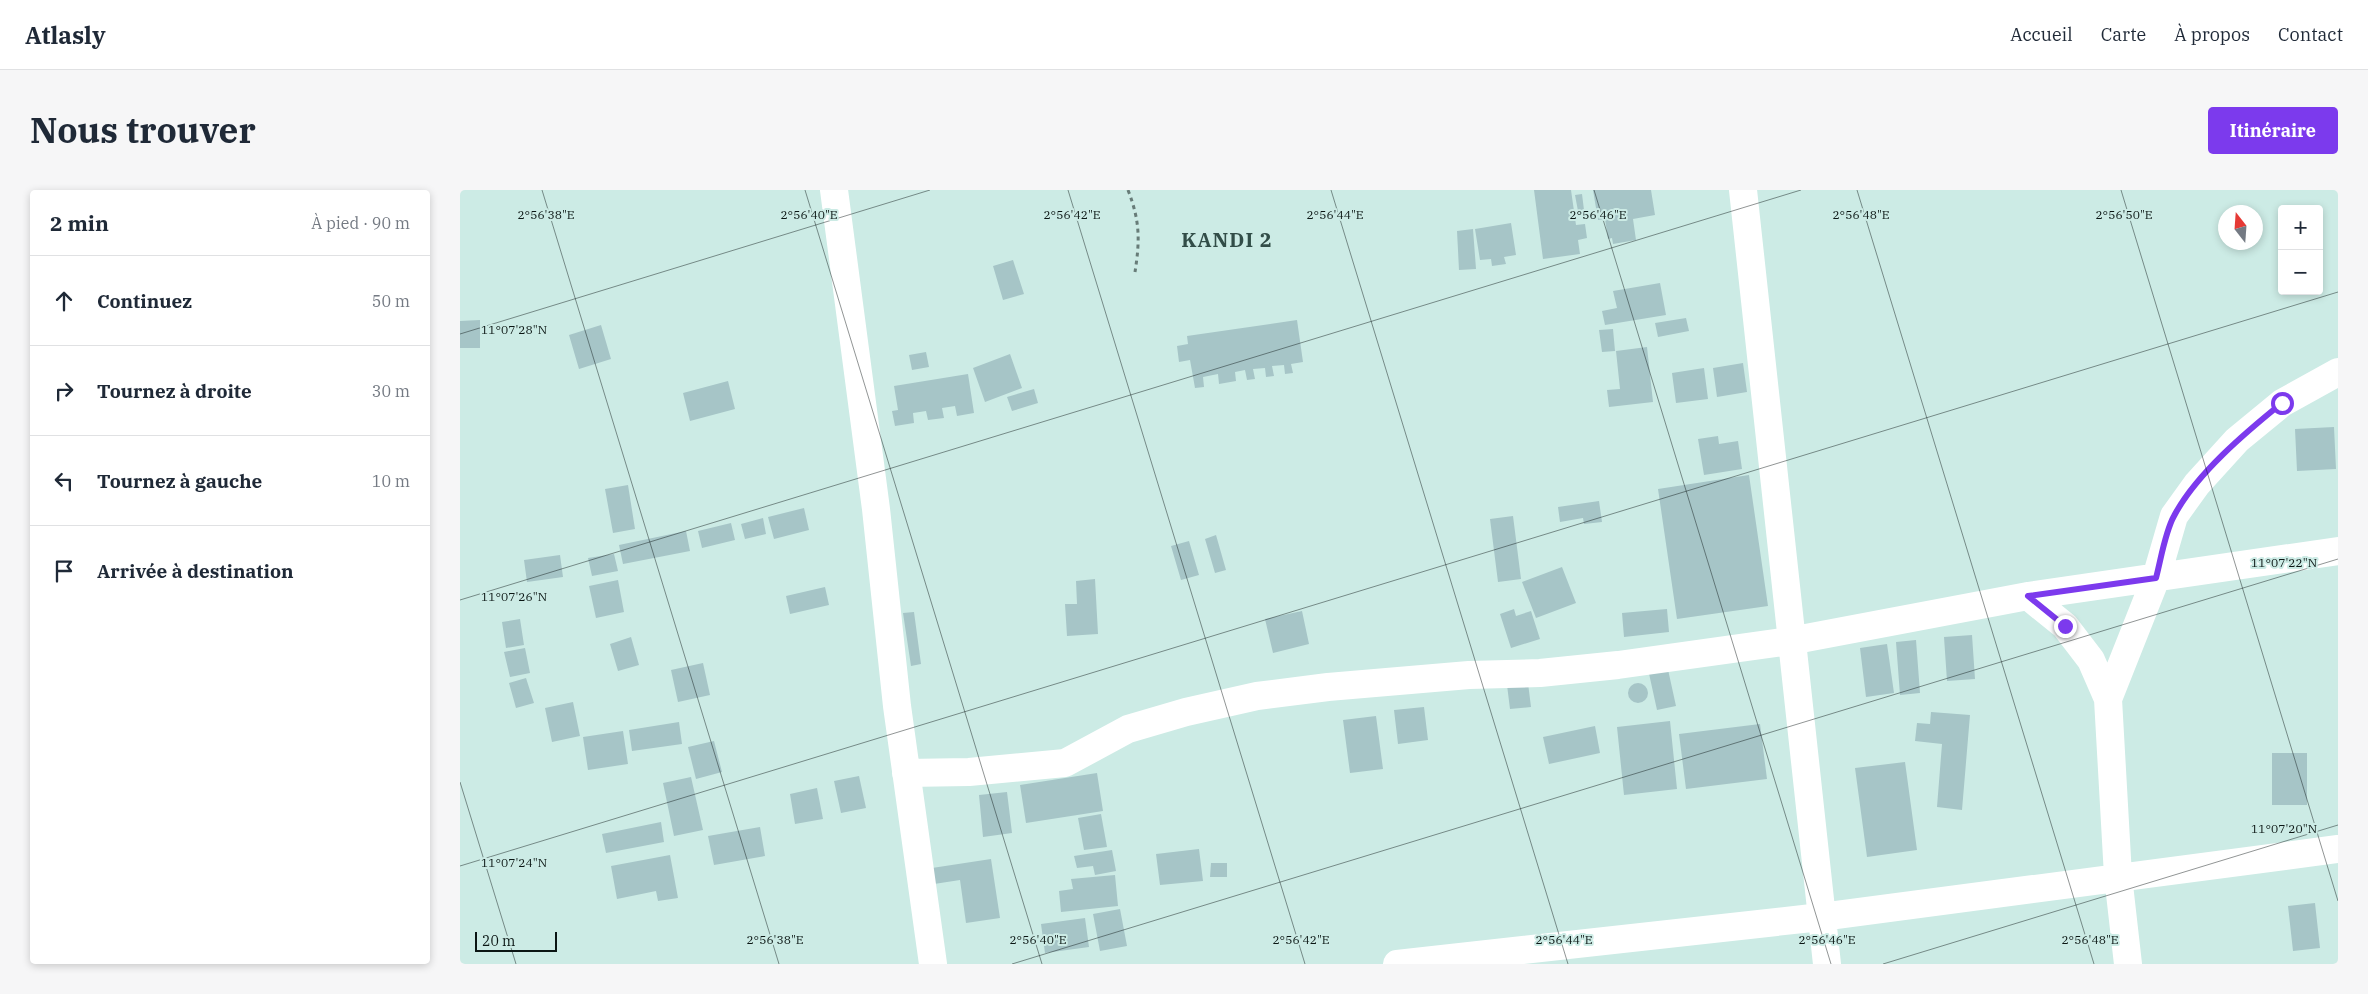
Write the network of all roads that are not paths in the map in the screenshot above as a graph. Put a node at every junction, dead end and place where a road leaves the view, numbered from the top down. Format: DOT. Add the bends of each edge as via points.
graph roads {
  1 [pos="834,190"];
  2 [pos="1743,190"];
  3 [pos="2338,372"];
  4 [pos="2338,551"];
  5 [pos="2156,578"];
  6 [pos="2028,596"];
  7 [pos="1790,641"];
  8 [pos="2108,699"];
  9 [pos="906,773"];
  10 [pos="2338,849"];
  11 [pos="2118,876"];
  12 [pos="1821,917"];
  13 [pos="1521,957"];
  14 [pos="933,964"];
  15 [pos="1397,964"];
  16 [pos="1827,964"];
  17 [pos="2128,964"];
  1 -- 9 [label="street" via="876,509"];
  2 -- 7 [label="street"];
  3 -- 5 [label="street" via="2282,403 2237,440 2197,484 2174,516"];
  4 -- 5 [label="street"];
  5 -- 6 [label="street"];
  5 -- 8 [label="street"];
  6 -- 7 [label="street"];
  6 -- 8 [label="street" via="2065,626 2091,660"];
  7 -- 9 [label="street" via="1540,674 1469,675 1328,686 1256,696 1128,729 1066,763 969,772"];
  7 -- 12 [label="street"];
  8 -- 11 [label="street"];
  9 -- 14 [label="street"];
  10 -- 11 [label="street"];
  11 -- 12 [label="street"];
  11 -- 17 [label="street"];
  12 -- 13 [label="street"];
  12 -- 16 [label="street"];
  13 -- 15 [label="street"];
}
